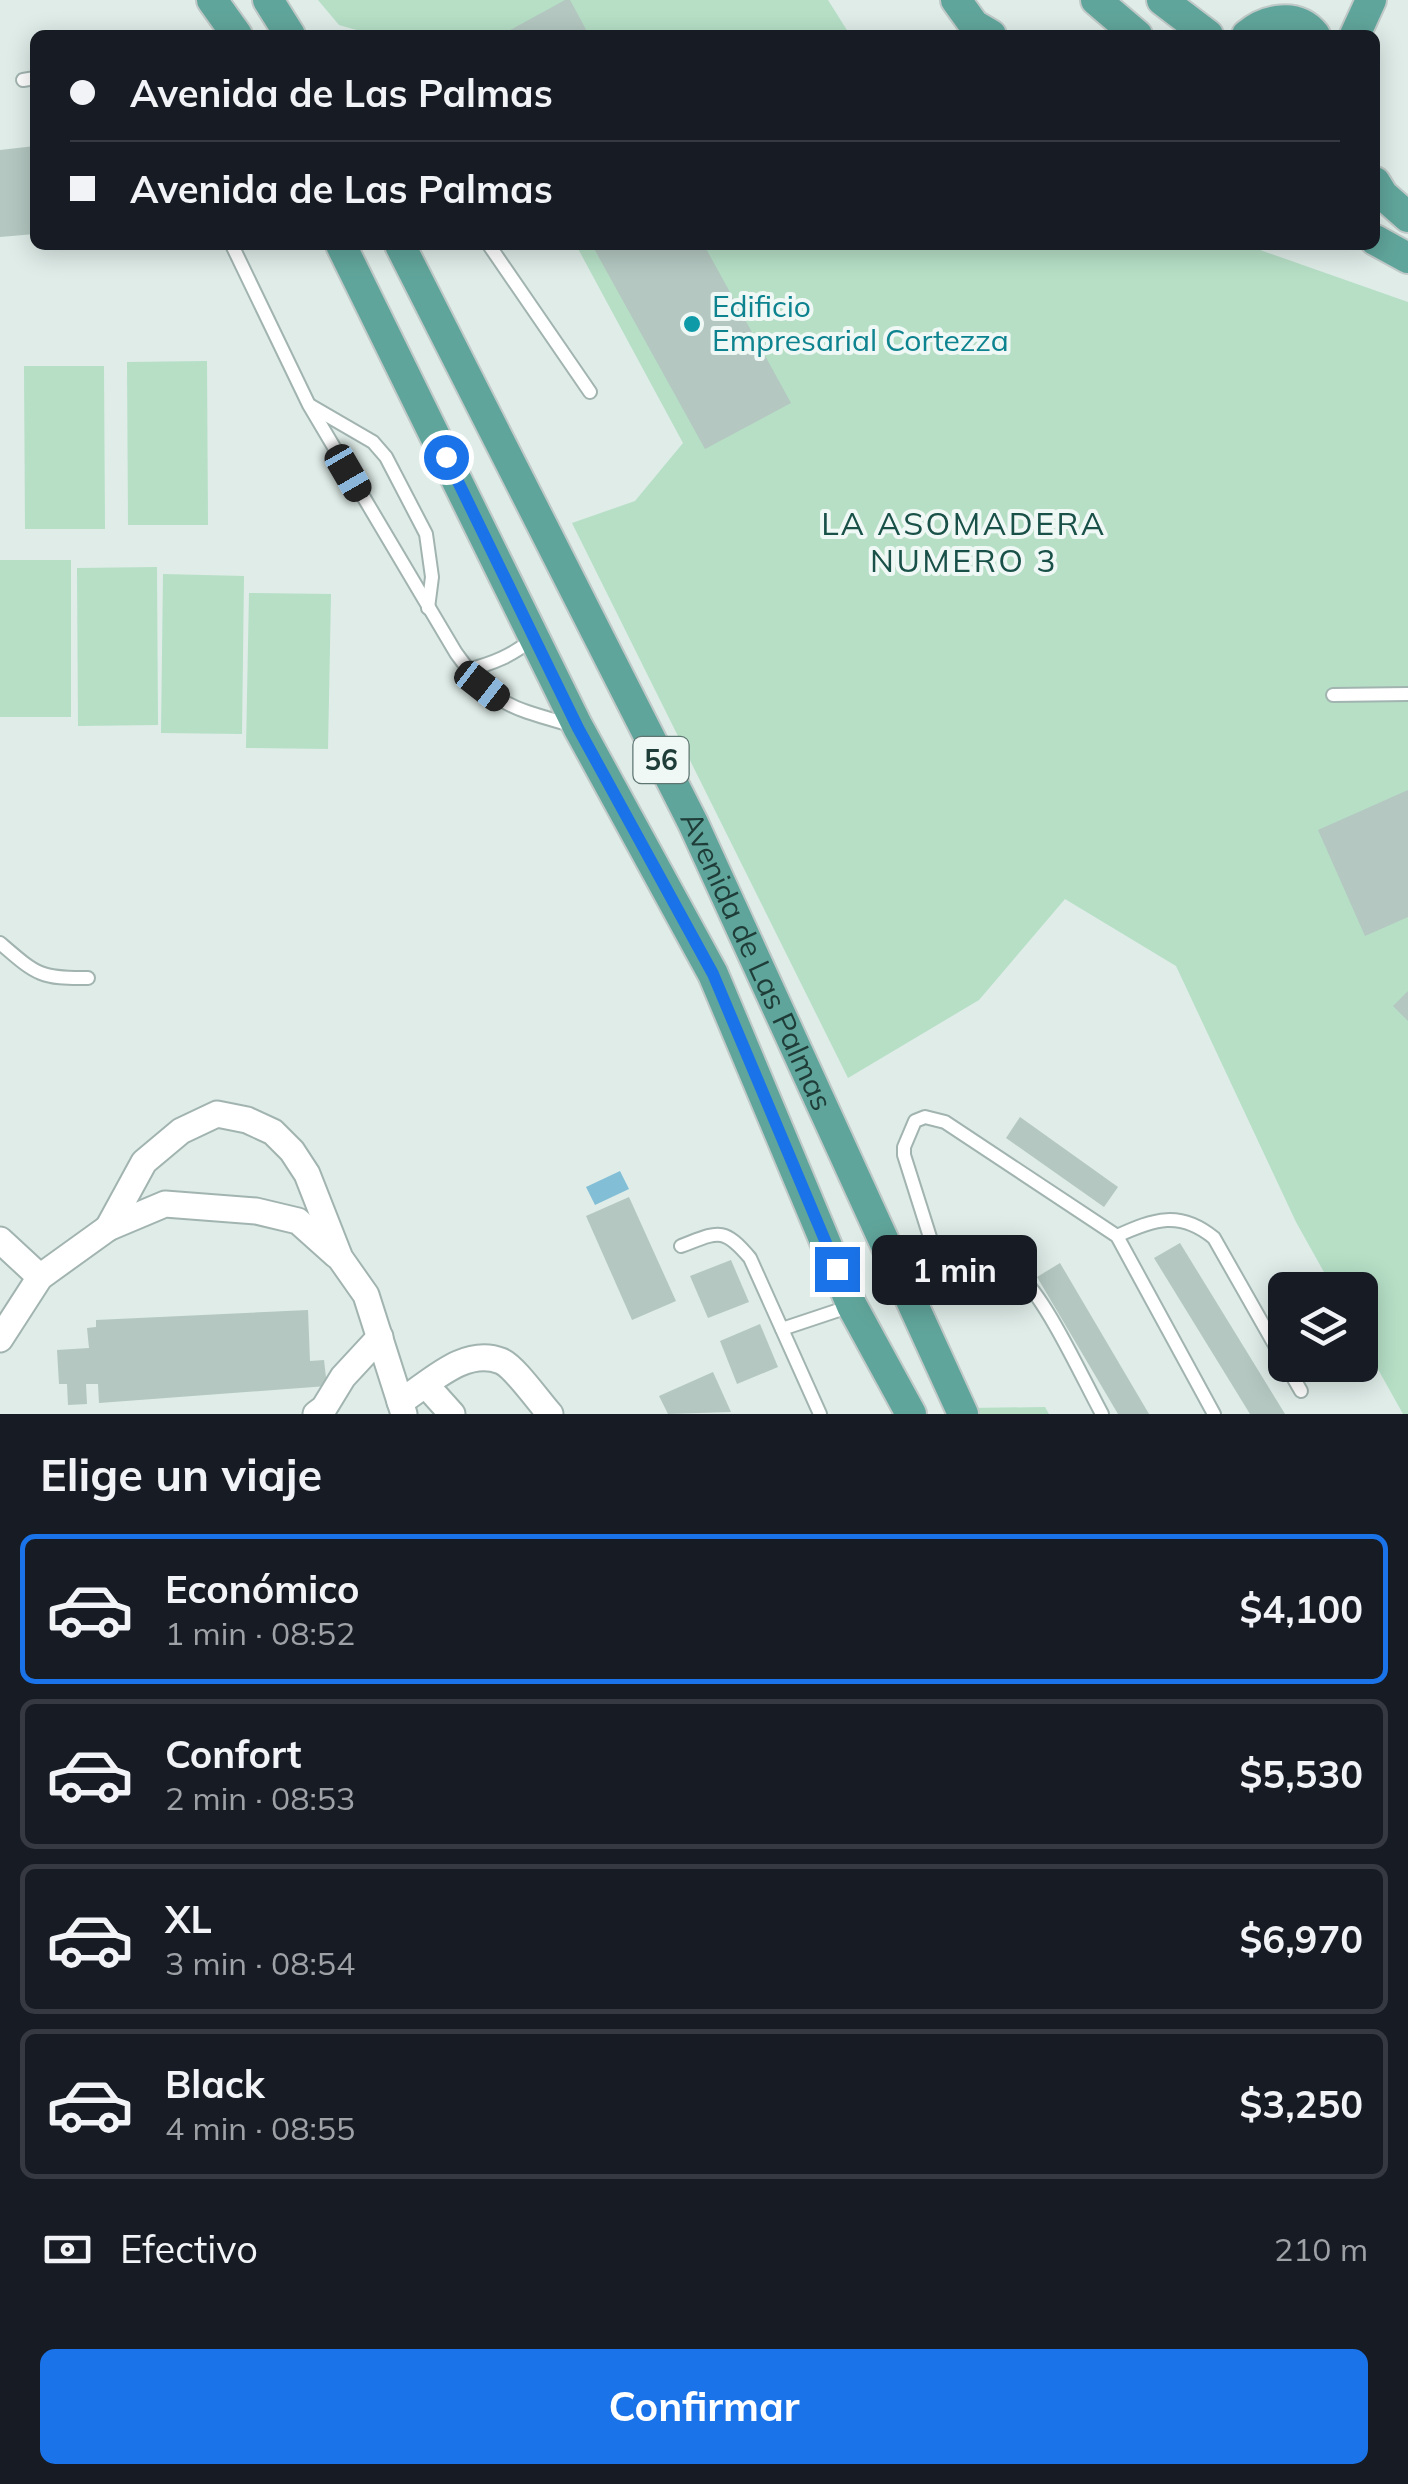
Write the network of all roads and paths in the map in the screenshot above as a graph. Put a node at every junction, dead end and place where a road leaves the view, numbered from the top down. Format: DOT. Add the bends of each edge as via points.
graph roads {
  1 [pos="212,0"];
  2 [pos="956,0"];
  3 [pos="1096,0"];
  4 [pos="1162,0"];
  5 [pos="1371,0"];
  6 [pos="233,30"];
  7 [pos="983,30"];
  8 [pos="1131,30"];
  9 [pos="1201,30"];
  10 [pos="1254,30"];
  11 [pos="1310,30"];
  12 [pos="1357,30"];
  13 [pos="1380,190"];
  14 [pos="1408,217"];
  15 [pos="1380,243"];
  16 [pos="234,250"];
  17 [pos="343,250"];
  18 [pos="403,250"];
  19 [pos="492,250"];
  20 [pos="1408,258"];
  21 [pos="590,392"];
  22 [pos="309,405"];
  23 [pos="428,608"];
  24 [pos="535,636"];
  25 [pos="468,670"];
  26 [pos="1408,694"];
  27 [pos="1332,695"];
  28 [pos="578,728"];
  29 [pos="0,942"];
  30 [pos="88,978"];
  31 [pos="108,1228"];
  32 [pos="1116,1236"];
  33 [pos="0,1240"];
  34 [pos="681,1246"];
  35 [pos="340,1258"];
  36 [pos="936,1269"];
  37 [pos="40,1277"];
  38 [pos="904,1284"];
  39 [pos="852,1306"];
  40 [pos="782,1329"];
  41 [pos="1268,1332"];
  42 [pos="380,1337"];
  43 [pos="0,1339"];
  44 [pos="1296,1382"];
  45 [pos="426,1386"];
  46 [pos="1301,1391"];
  47 [pos="402,1408"];
  48 [pos="316,1414"];
  49 [pos="433,1414"];
  50 [pos="452,1414"];
  51 [pos="550,1414"];
  52 [pos="820,1414"];
  53 [pos="912,1414"];
  54 [pos="963,1414"];
  55 [pos="1102,1414"];
  56 [pos="1214,1414"];
  1 -- 6 [label="main road"];
  2 -- 7 [label="main road"];
  3 -- 8 [label="main road"];
  4 -- 9 [label="main road"];
  5 -- 12 [label="main road"];
  10 -- 11 [label="main road" via="1288,20"];
  13 -- 14 [label="main road"];
  15 -- 20 [label="main road"];
  16 -- 22 [label="lane"];
  17 -- 24 [label="main road, Avenida de Las Palmas / 56"];
  18 -- 38 [label="main road, Avenida de Las Palmas / 56" via="693,823"];
  19 -- 21 [label="lane"];
  22 -- 23 [label="lane"];
  22 -- 23 [label="lane" via="373,442 386,457 426,534"];
  23 -- 25 [label="lane"];
  24 -- 25 [label="lane" via="508,657"];
  24 -- 28 [label="main road, Avenida de Las Palmas / 56"];
  25 -- 28 [label="lane" via="507,706"];
  26 -- 27 [label="lane"];
  28 -- 39 [label="main road, Avenida de Las Palmas / 56" via="713,974"];
  29 -- 30 [label="lane" via="52,979"];
  31 -- 35 [label="street" via="164,1204 256,1211 298,1221"];
  31 -- 35 [label="street" via="144,1162 181,1131 217,1114 273,1132 292,1151"];
  31 -- 37 [label="street"];
  32 -- 36 [label="lane" via="945,1122 926,1118 916,1121 904,1155"];
  32 -- 41 [label="lane" via="1146,1222 1196,1223 1214,1238"];
  32 -- 56 [label="lane"];
  33 -- 37 [label="street"];
  34 -- 40 [label="lane" via="714,1234 733,1238 750,1258"];
  35 -- 42 [label="street" via="366,1295"];
  36 -- 38 [label="lane"];
  36 -- 55 [label="lane" via="978,1261 1021,1276"];
  37 -- 43 [label="street"];
  38 -- 54 [label="main road, Avenida de Las Palmas / 56"];
  39 -- 40 [label="lane"];
  39 -- 53 [label="main road, Avenida de Las Palmas / 56"];
  40 -- 52 [label="lane"];
  42 -- 47 [label="street"];
  42 -- 48 [label="street"];
  44 -- 46 [label="lane"];
  45 -- 47 [label="street"];
  45 -- 49 [label="street"];
  45 -- 50 [label="street"];
  45 -- 51 [label="street" via="478,1357 503,1361"];
}
